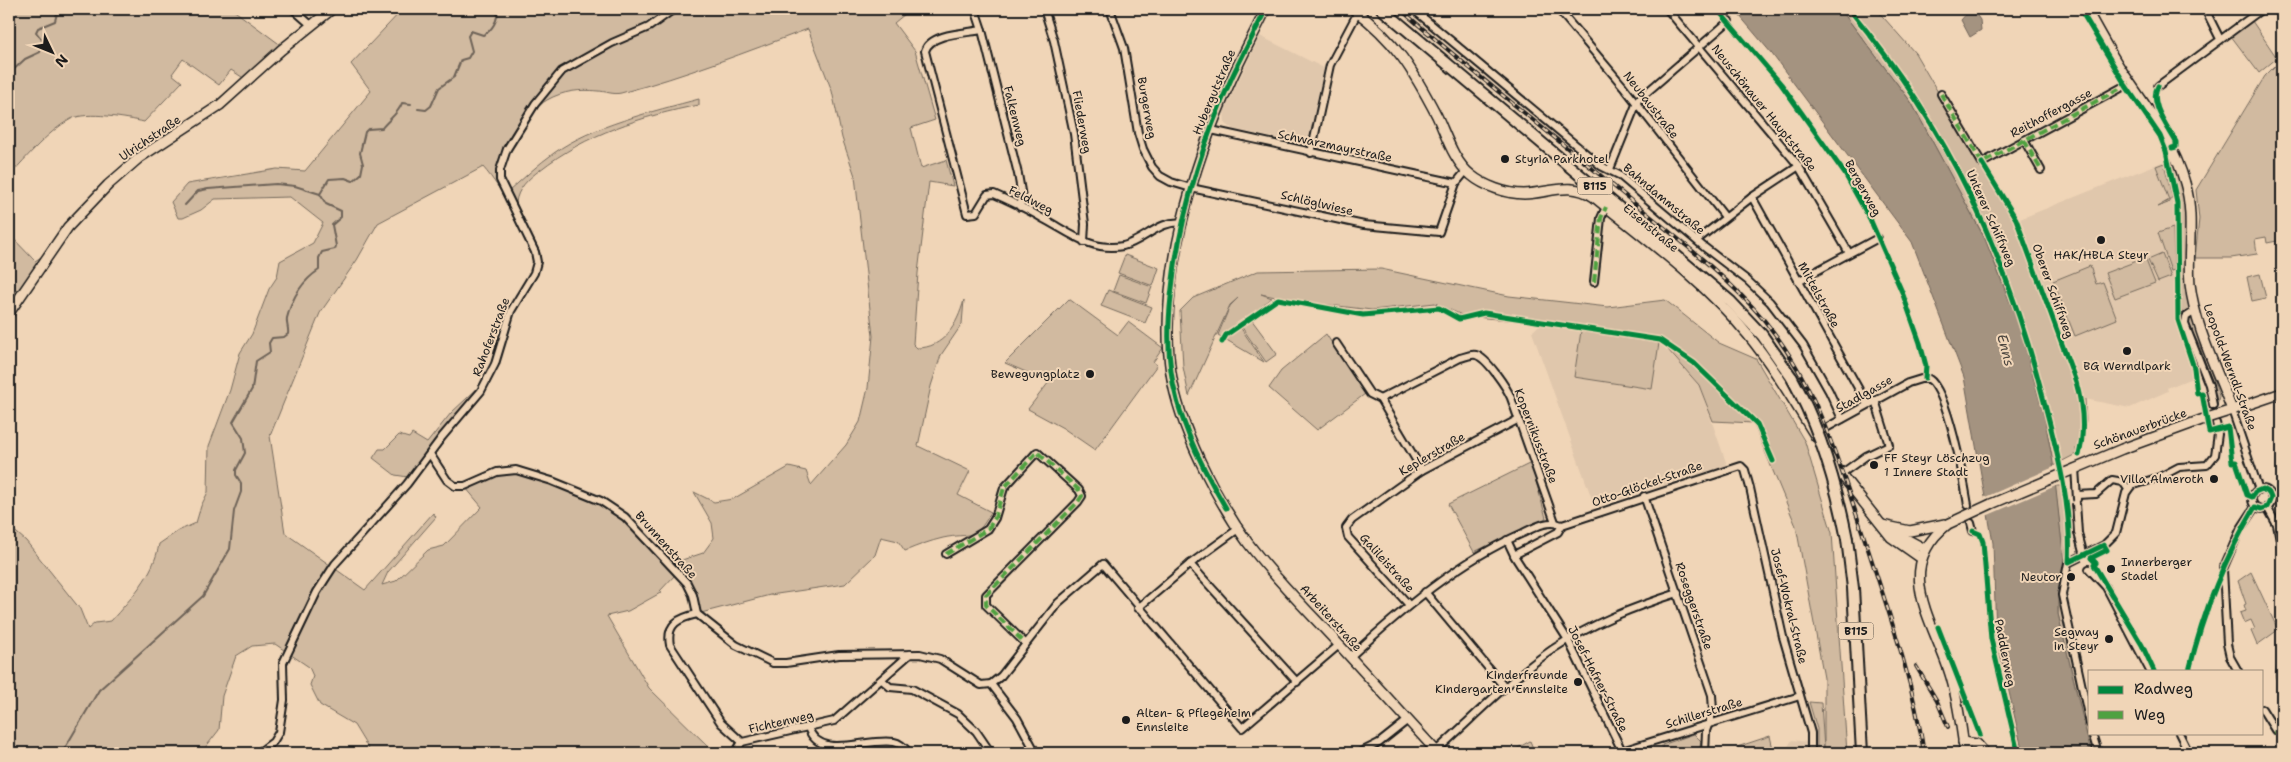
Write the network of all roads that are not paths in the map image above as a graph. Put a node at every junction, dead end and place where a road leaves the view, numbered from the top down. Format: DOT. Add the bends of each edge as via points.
graph roads {
  1 [pos="293,9"];
  2 [pos="332,9"];
  3 [pos="674,9"];
  4 [pos="975,9"];
  5 [pos="1044,9"];
  6 [pos="1110,9"];
  7 [pos="1266,9"];
  8 [pos="1382,9"];
  9 [pos="1413,9"];
  10 [pos="1558,9"];
  11 [pos="1667,9"];
  12 [pos="2086,9"];
  13 [pos="2205,9"];
  14 [pos="2262,9"];
  15 [pos="1356,10"];
  16 [pos="1729,21"];
  17 [pos="311,26"];
  18 [pos="982,30"];
  19 [pos="2220,39"];
  20 [pos="1699,47"];
  21 [pos="2130,83"];
  22 [pos="2158,86"];
  23 [pos="1942,94"];
  24 [pos="1636,103"];
  25 [pos="1211,130"];
  26 [pos="2024,140"];
  27 [pos="1311,153"];
  28 [pos="1799,166"];
  29 [pos="1610,169"];
  30 [pos="2041,170"];
  31 [pos="1466,171"];
  32 [pos="1456,183"];
  33 [pos="1191,188"];
  34 [pos="1752,197"];
  35 [pos="1020,207"];
  36 [pos="1606,207"];
  37 [pos="1725,217"];
  38 [pos="1183,223"];
  39 [pos="1878,238"];
  40 [pos="1697,240"];
  41 [pos="1084,242"];
  42 [pos="1849,253"];
  43 [pos="1798,281"];
  44 [pos="1594,282"];
  45 [pos="2195,311"];
  46 [pos="9,313"];
  47 [pos="1336,343"];
  48 [pos="2282,392"];
  49 [pos="1380,399"];
  50 [pos="1875,400"];
  51 [pos="1867,404"];
  52 [pos="2213,405"];
  53 [pos="2229,411"];
  54 [pos="1519,419"];
  55 [pos="1842,419"];
  56 [pos="2217,428"];
  57 [pos="1814,435"];
  58 [pos="430,454"];
  59 [pos="1741,466"];
  60 [pos="2075,468"];
  61 [pos="1422,470"];
  62 [pos="1841,474"];
  63 [pos="2128,489"];
  64 [pos="2259,490"];
  65 [pos="2282,494"];
  66 [pos="2077,495"];
  67 [pos="1644,496"];
  68 [pos="2271,498"];
  69 [pos="1968,505"];
  70 [pos="2256,507"];
  71 [pos="2267,507"];
  72 [pos="1558,523"];
  73 [pos="1971,523"];
  74 [pos="1948,524"];
  75 [pos="1882,525"];
  76 [pos="1238,529"];
  77 [pos="1973,531"];
  78 [pos="1348,537"];
  79 [pos="1507,540"];
  80 [pos="1925,549"];
  81 [pos="2282,549"];
  82 [pos="946,554"];
  83 [pos="1514,555"];
  84 [pos="1921,558"];
  85 [pos="2085,560"];
  86 [pos="1190,564"];
  87 [pos="2089,569"];
  88 [pos="1425,592"];
  89 [pos="1678,593"];
  90 [pos="1409,605"];
  91 [pos="1138,608"];
  92 [pos="697,614"];
  93 [pos="1568,640"];
  94 [pos="1025,643"];
  95 [pos="1339,645"];
  96 [pos="910,654"];
  97 [pos="1350,657"];
  98 [pos="2282,666"];
  99 [pos="2149,670"];
  100 [pos="2237,670"];
  101 [pos="882,680"];
  102 [pos="1297,682"];
  103 [pos="2282,683"];
  104 [pos="991,684"];
  105 [pos="1505,688"];
  106 [pos="1800,696"];
  107 [pos="2264,712"];
  108 [pos="2088,715"];
  109 [pos="1408,720"];
  110 [pos="1709,723"];
  111 [pos="808,727"];
  112 [pos="2275,730"];
  113 [pos="2092,734"];
  114 [pos="2180,734"];
  115 [pos="742,742"];
  116 [pos="1963,742"];
  117 [pos="1437,752"];
  118 [pos="1623,752"];
  119 [pos="258,753"];
  120 [pos="735,753"];
  121 [pos="908,753"];
  122 [pos="991,753"];
  123 [pos="1036,753"];
  124 [pos="1358,753"];
  125 [pos="1615,753"];
  126 [pos="1705,753"];
  127 [pos="1811,753"];
  128 [pos="1862,753"];
  129 [pos="1965,753"];
  130 [pos="1985,753"];
  131 [pos="2098,753"];
  132 [pos="2189,753"];
  1 -- 17 [label="street"];
  2 -- 17 [label="street, Ulrichstraße"];
  3 -- 58 [label="street, Rahoferstraße" via="649,27 562,71 535,104 507,149 500,180 535,252 536,268 511,311 486,382"];
  4 -- 18 [label="street, Falkenweg"];
  5 -- 41 [label="street, Fliederweg" via="1072,126 1085,224"];
  6 -- 33 [label="street, Burgerweg" via="1124,48 1143,149 1160,176"];
  7 -- 25 [label="street, Hubergutstraße"];
  8 -- 128 [label="main road, Eisenstraße / B115, bridge" via="1725,296 1762,335 1792,378 1821,442 1848,539"];
  9 -- 29 [label="street, Bahndammstraße" via="1601,166"];
  10 -- 24 [label="street, Neubaustraße"];
  11 -- 20 [label="street, Neuschönauer Hauptstraße"];
  12 -- 21 [label="street, Leopold-Werndl-Straße"];
  13 -- 19 [label="street"];
  14 -- 19 [label="street"];
  15 -- 27 [label="street" via="1330,65"];
  15 -- 31 [label="street, Eisenstraße" via="1406,59"];
  16 -- 20 [label="street"];
  17 -- 46 [label="street, Ulrichstraße" via="220,105 139,158 108,185 68,227"];
  18 -- 35 [label="street, Falkenweg" via="1018,174 1022,197"];
  18 -- 35 [label="street, Feldweg" via="939,38 925,51 965,211 973,215 984,199 992,194"];
  19 -- 22 [label="street"];
  20 -- 24 [label="street"];
  20 -- 28 [label="street, Neuschönauer Hauptstraße"];
  21 -- 26 [label="street, Reithoffergasse"];
  21 -- 45 [label="street, Leopold-Werndl-Straße" via="2166,136 2185,182 2190,214 2190,283"];
  23 -- 26 [label="street, Reithoffergasse" via="1982,163"];
  24 -- 29 [label="street"];
  24 -- 37 [label="street, Neubaustraße"];
  25 -- 27 [label="street, Schwarzmayrstraße"];
  25 -- 33 [label="street, Hubergutstraße"];
  26 -- 30 [label="street"];
  27 -- 32 [label="street, Schwarzmayrstraße"];
  28 -- 34 [label="street"];
  28 -- 42 [label="street, Neuschönauer Hauptstraße"];
  29 -- 40 [label="street, Bahndammstraße"];
  31 -- 32 [label="street"];
  31 -- 36 [label="street, Eisenstraße" via="1488,185 1518,193 1562,187 1582,190"];
  32 -- 33 [label="street, Schlöglwiese" via="1439,232 1364,225"];
  33 -- 38 [label="street, Hubergutstraße"];
  34 -- 37 [label="street"];
  34 -- 43 [label="street, Mittelstraße"];
  35 -- 41 [label="street, Feldweg"];
  36 -- 44 [label="street" via="1601,218"];
  36 -- 57 [label="street, Eisenstraße" via="1734,318 1774,368"];
  37 -- 40 [label="street"];
  38 -- 41 [label="street, Feldweg" via="1172,222 1121,246 1095,246"];
  38 -- 76 [label="street, Arbeiterstraße" via="1169,317 1171,372 1183,415 1216,492"];
  39 -- 42 [label="street"];
  40 -- 55 [label="street, Bahndammstraße" via="1747,280 1785,319 1816,366"];
  42 -- 43 [label="street"];
  43 -- 51 [label="street, Mittelstraße"];
  45 -- 52 [label="street" via="2186,317 2185,324 2209,385"];
  45 -- 53 [label="street, Leopold-Werndl-Straße"];
  47 -- 49 [label="street" via="1370,394"];
  48 -- 53 [label="street, Schönauerbrücke"];
  49 -- 54 [label="street, Kopernikusstraße" via="1448,364 1473,355 1482,358 1504,385"];
  49 -- 61 [label="street"];
  50 -- 51 [label="street, Stadlgasse"];
  50 -- 62 [label="street" via="1889,445"];
  50 -- 69 [label="street, Stadlgasse" via="1925,378 1935,384 1946,412"];
  51 -- 55 [label="street, Stadlgasse"];
  53 -- 60 [label="street, Schönauerbrücke, bridge"];
  53 -- 64 [label="street, Leopold-Werndl-Straße"];
  54 -- 61 [label="street, Keplerstraße"];
  54 -- 72 [label="street, Kopernikusstraße"];
  55 -- 57 [label="street, Stadlgasse"];
  56 -- 63 [label="street" via="2216,455 2207,464 2179,467"];
  57 -- 62 [label="street, Eisenstraße"];
  58 -- 92 [label="street, Brunnenstraße" via="447,480 455,486 465,486 496,472 516,470 552,481 612,507 630,521 687,583"];
  58 -- 119 [label="street, Rahoferstraße" via="397,496 334,564 317,592 283,662 284,700 278,732 273,742"];
  59 -- 67 [label="street, Otto-Glöckel-Straße"];
  59 -- 106 [label="street, Josef-Wokral-Straße" via="1750,488 1783,637"];
  60 -- 66 [label="street"];
  60 -- 74 [label="street, Schönauerbrücke, bridge"];
  61 -- 78 [label="street, Keplerstraße" via="1352,520 1346,528"];
  62 -- 75 [label="street, Eisenstraße"];
  63 -- 66 [label="street" via="2123,482 2112,480 2096,494"];
  63 -- 108 [label="street" via="2116,534 2104,545 2069,562 2066,567 2062,595"];
  64 -- 68 [label="street" via="2267,491"];
  64 -- 70 [label="street" via="2252,498"];
  65 -- 68 [label="street"];
  66 -- 85 [label="street, bridge" via="2078,533"];
  67 -- 72 [label="street, Otto-Glöckel-Straße"];
  67 -- 89 [label="street, Roseggerstraße"];
  68 -- 71 [label="street"];
  70 -- 71 [label="street"];
  70 -- 100 [label="street" via="2240,530 2223,569 2227,644"];
  71 -- 81 [label="street" via="2278,525"];
  72 -- 79 [label="street, Otto-Glöckel-Straße" via="1538,526"];
  72 -- 83 [label="street, Otto-Glöckel-Straße" via="1558,532"];
  73 -- 77 [label="street"];
  74 -- 75 [label="street" via="1910,531"];
  74 -- 80 [label="street"];
  75 -- 80 [label="street, Eisenstraße"];
  75 -- 84 [label="street, Eisenstraße" via="1894,540"];
  76 -- 86 [label="street"];
  76 -- 95 [label="street, Arbeiterstraße"];
  78 -- 90 [label="street, Galileistraße"];
  79 -- 83 [label="street, Josef-Hafner-Straße"];
  79 -- 88 [label="street, Otto-Glöckel-Straße" via="1470,560"];
  80 -- 84 [label="street"];
  82 -- 94 [label="street" via="988,529 995,518 1004,488 1036,452 1079,490 1082,496 1078,502 986,596 986,605"];
  83 -- 93 [label="street, Josef-Hafner-Straße"];
  84 -- 116 [label="street" via="1921,593 1951,675"];
  86 -- 91 [label="street"];
  86 -- 102 [label="street"];
  87 -- 99 [label="street" via="2106,587"];
  88 -- 90 [label="street, Otto-Glöckel-Straße"];
  88 -- 105 [label="street"];
  89 -- 93 [label="street" via="1625,610"];
  89 -- 110 [label="street, Roseggerstraße" via="1712,696 1713,712"];
  90 -- 97 [label="street, Otto-Glöckel-Straße"];
  91 -- 94 [label="street" via="1103,564 1068,593"];
  91 -- 102 [label="street" via="1242,728"];
  92 -- 96 [label="street" via="736,645 773,663 849,654"];
  92 -- 115 [label="street, Fichtenweg" via="675,622 670,630 670,645 721,723"];
  93 -- 105 [label="street"];
  93 -- 118 [label="street, Josef-Hafner-Straße"];
  94 -- 104 [label="street" via="1001,676"];
  95 -- 97 [label="street, Arbeiterstraße"];
  95 -- 102 [label="street"];
  96 -- 101 [label="street, Fichtenweg"];
  96 -- 104 [label="street" via="940,659 976,684"];
  97 -- 109 [label="street, Arbeiterstraße"];
  98 -- 103 [label="street"];
  101 -- 111 [label="street, Fichtenweg" via="836,720"];
  101 -- 122 [label="street" via="890,687 912,689 958,714 976,731"];
  104 -- 123 [label="street" via="1017,718"];
  105 -- 117 [label="street"];
  106 -- 110 [label="street, Schillerstraße"];
  106 -- 127 [label="street, Josef-Wokral-Straße" via="1811,733"];
  107 -- 112 [label="street"];
  109 -- 117 [label="street, Arbeiterstraße"];
  109 -- 124 [label="street" via="1379,743"];
  110 -- 118 [label="street, Schillerstraße"];
  110 -- 126 [label="street, Roseggerstraße"];
  111 -- 115 [label="street, Fichtenweg"];
  111 -- 121 [label="street" via="815,743 830,751 841,752 890,741 898,743"];
  113 -- 131 [label="street"];
  114 -- 132 [label="street"];
  115 -- 120 [label="street"];
  116 -- 129 [label="street"];
  116 -- 130 [label="street" via="1977,744"];
  118 -- 125 [label="street, Schillerstraße"];
}
